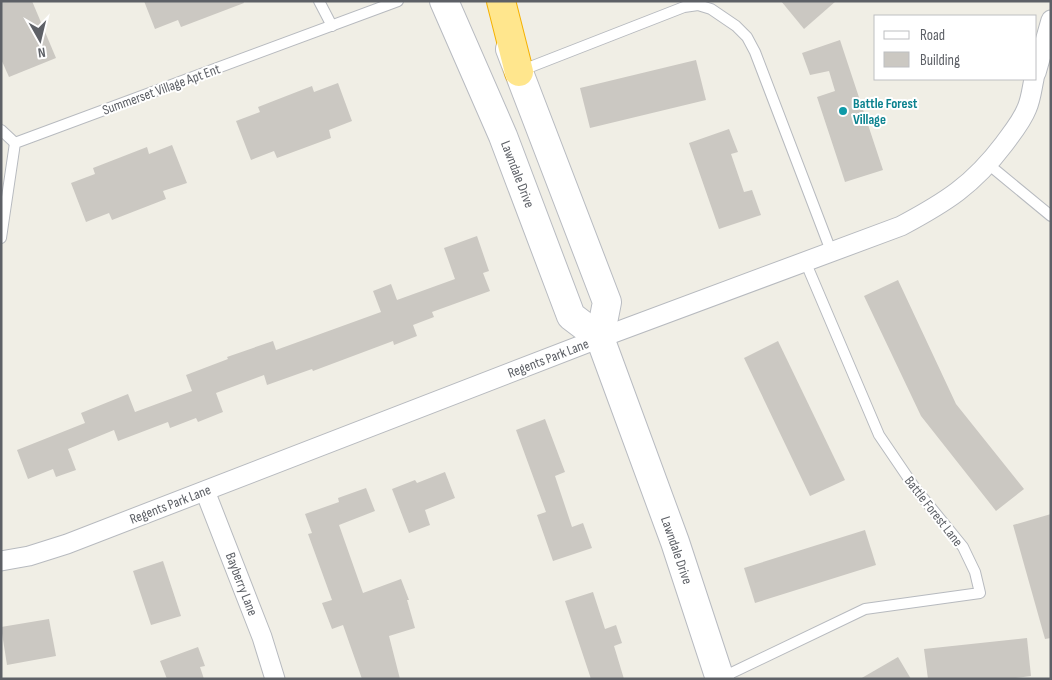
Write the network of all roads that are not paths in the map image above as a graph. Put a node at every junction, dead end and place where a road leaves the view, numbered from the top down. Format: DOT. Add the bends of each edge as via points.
graph roads {
  1 [pos="319,1"];
  2 [pos="398,1"];
  3 [pos="444,1"];
  4 [pos="492,1"];
  5 [pos="501,1"];
  6 [pos="332,26"];
  7 [pos="1049,31"];
  8 [pos="1037,70"];
  9 [pos="519,72"];
  10 [pos="1034,80"];
  11 [pos="1,130"];
  12 [pos="15,143"];
  13 [pos="988,164"];
  14 [pos="1051,216"];
  15 [pos="1,238"];
  16 [pos="831,252"];
  17 [pos="805,261"];
  18 [pos="600,338"];
  19 [pos="205,491"];
  20 [pos="1,561"];
  21 [pos="720,678"];
  22 [pos="275,679"];
  1 -- 6 [label="lane"];
  2 -- 6 [label="lane, Summerset Village Apt Ent"];
  3 -- 18 [label="main road, Lawndale Drive" via="503,136 571,316"];
  4 -- 9 [label="main road"];
  5 -- 9 [label="highway"];
  6 -- 12 [label="lane, Summerset Village Apt Ent"];
  7 -- 8 [label="street"];
  9 -- 16 [label="lane" via="684,7 698,5 711,9 736,26 755,52"];
  9 -- 18 [label="main road" via="607,302"];
  10 -- 13 [label="street, Regents Park Lane" via="1027,108"];
  11 -- 12 [label="lane"];
  12 -- 15 [label="lane"];
  13 -- 14 [label="lane"];
  13 -- 16 [label="street, Regents Park Lane" via="965,187 938,206 900,226"];
  16 -- 17 [label="street, Regents Park Lane"];
  17 -- 18 [label="street, Regents Park Lane"];
  17 -- 21 [label="lane, Battle Forest Lane" via="880,435 915,488 963,548 980,593 865,609"];
  18 -- 19 [label="street, Regents Park Lane"];
  18 -- 21 [label="main road, Lawndale Drive" via="675,542"];
  19 -- 20 [label="street, Regents Park Lane" via="67,544"];
  19 -- 22 [label="street, Bayberry Lane"];
}
